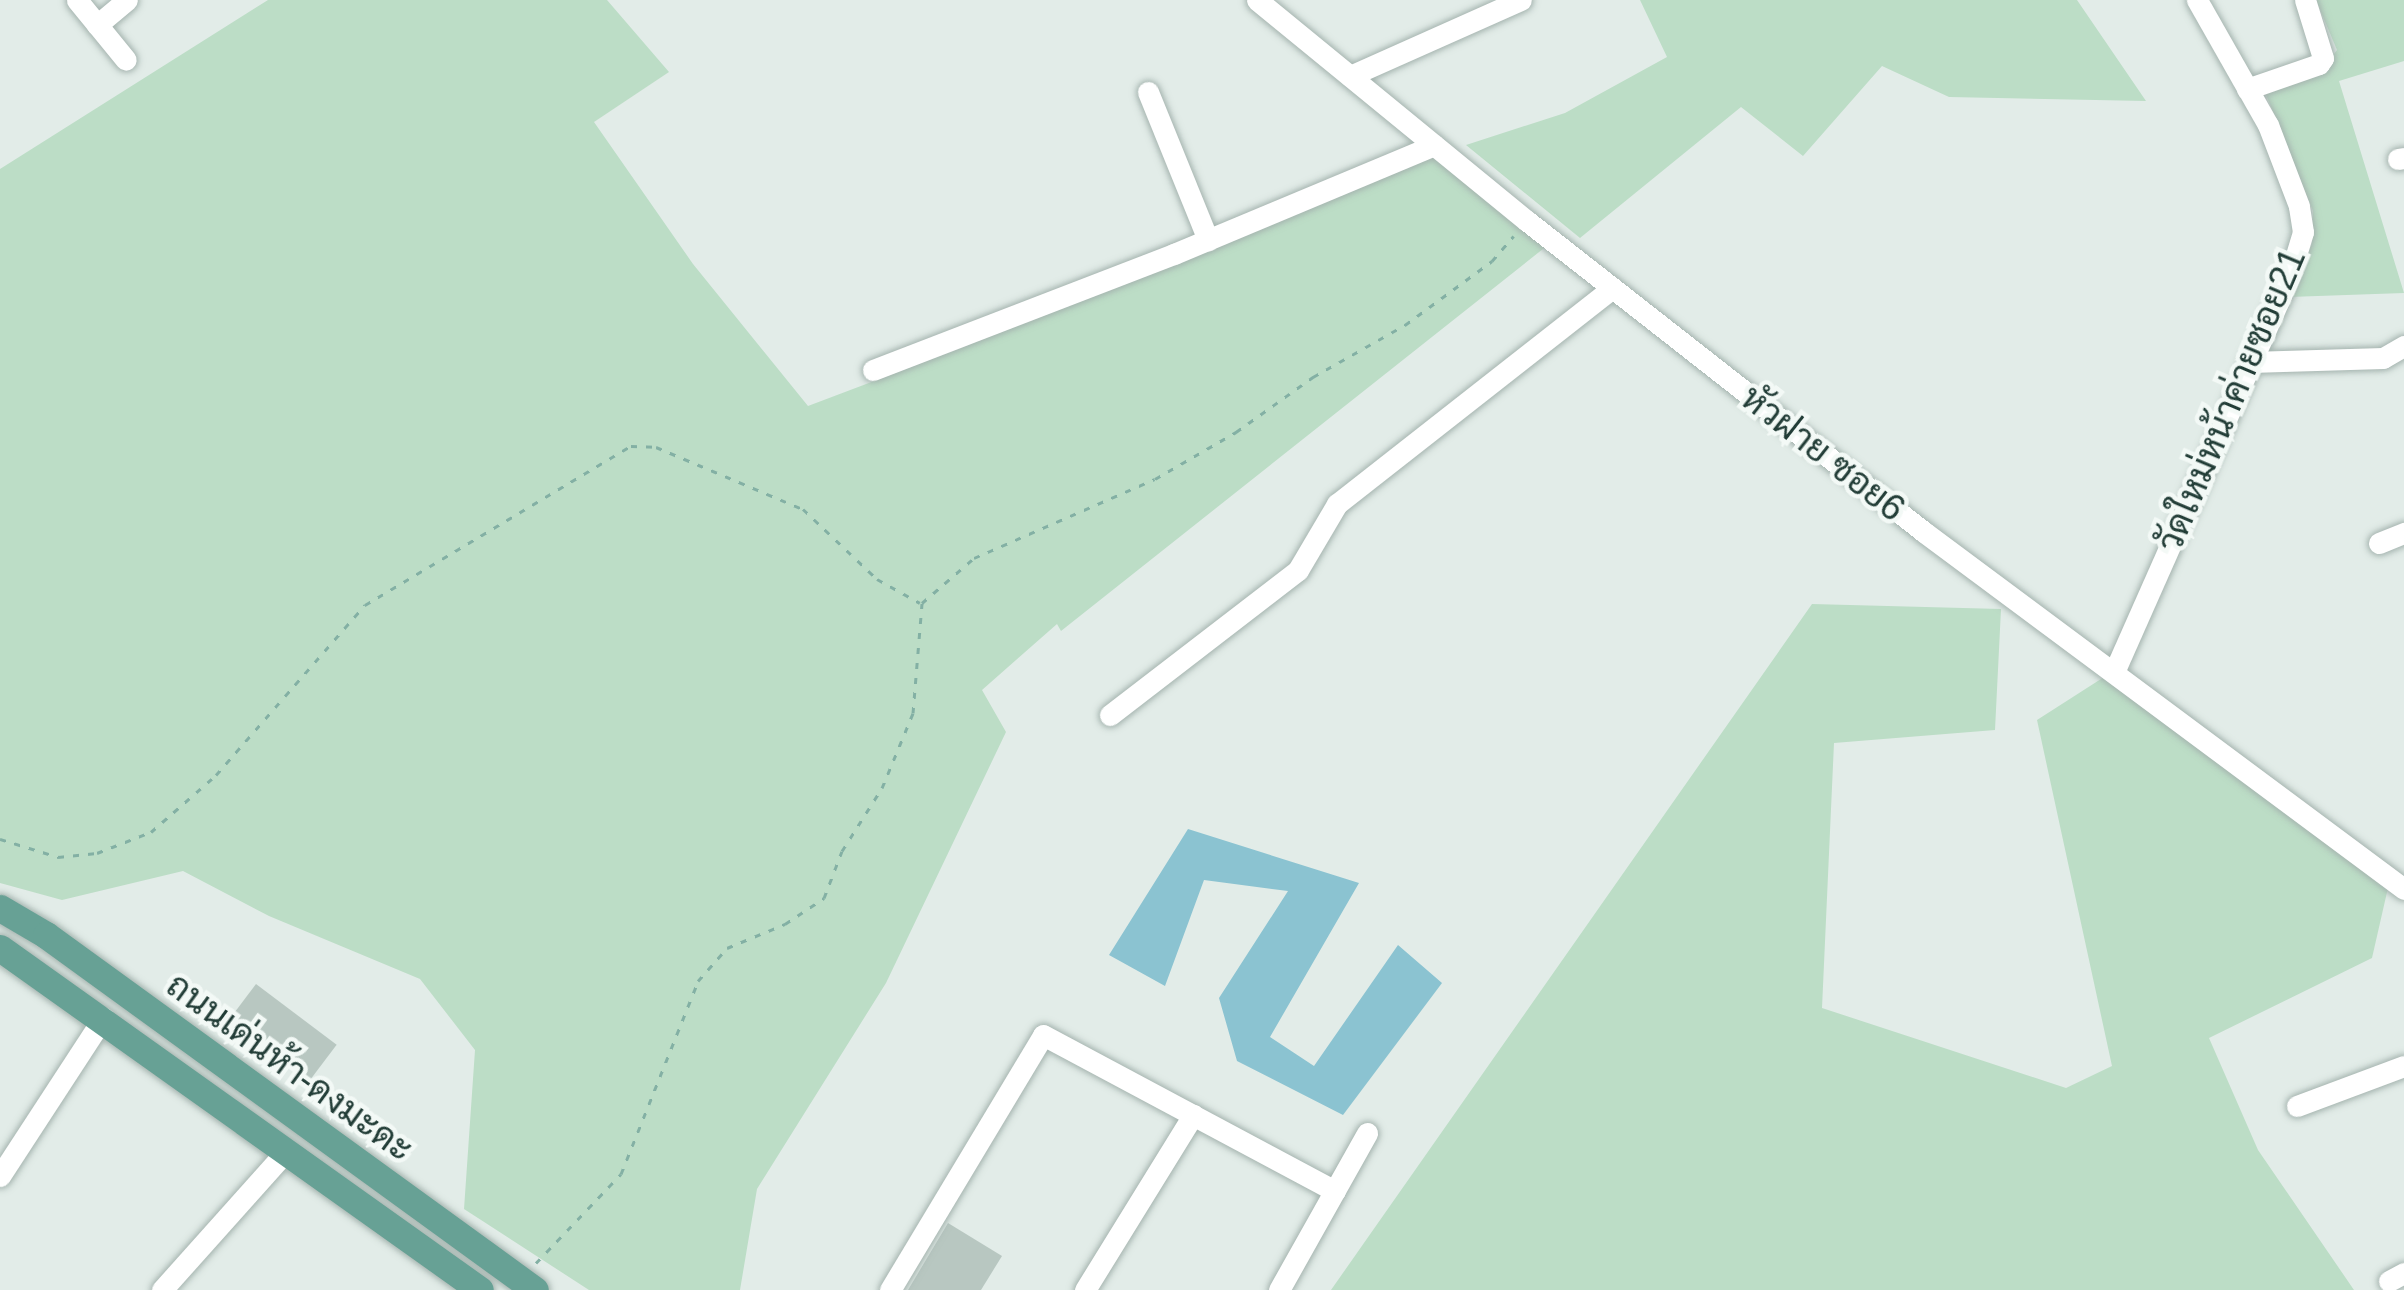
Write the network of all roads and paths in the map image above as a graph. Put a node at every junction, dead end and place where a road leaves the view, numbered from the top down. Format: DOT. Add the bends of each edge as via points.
graph roads {
  1 [pos="77,0"];
  2 [pos="127,0"];
  3 [pos="1257,0"];
  4 [pos="1522,0"];
  5 [pos="2197,0"];
  6 [pos="2305,0"];
  7 [pos="97,25"];
  8 [pos="126,60"];
  9 [pos="1350,76"];
  10 [pos="2247,89"];
  11 [pos="1148,92"];
  12 [pos="1434,145"];
  13 [pos="1526,221"];
  14 [pos="1208,239"];
  15 [pos="1612,288"];
  16 [pos="2404,346"];
  17 [pos="2250,362"];
  18 [pos="873,370"];
  19 [pos="2404,533"];
  20 [pos="2379,543"];
  21 [pos="922,603"];
  22 [pos="2114,670"];
  23 [pos="1110,716"];
  24 [pos="0,839"];
  25 [pos="2404,889"];
  26 [pos="0,908"];
  27 [pos="0,948"];
  28 [pos="103,1018"];
  29 [pos="2404,1066"];
  30 [pos="2297,1106"];
  31 [pos="1193,1115"];
  32 [pos="1367,1133"];
  33 [pos="287,1150"];
  34 [pos="0,1175"];
  35 [pos="1336,1191"];
  36 [pos="527,1285"];
  37 [pos="162,1290"];
  38 [pos="480,1290"];
  39 [pos="890,1290"];
  40 [pos="1085,1290"];
  41 [pos="1279,1290"];
  1 -- 7 [label="street"];
  2 -- 7 [label="street"];
  3 -- 9 [label="street, หัวฝาย ซอย6"];
  4 -- 9 [label="street"];
  5 -- 10 [label="street, วัดใหม่หน้าค่ายซอย21"];
  6 -- 10 [label="street" via="2323,58"];
  7 -- 8 [label="street"];
  9 -- 12 [label="street, หัวฝาย ซอย6"];
  10 -- 17 [label="street, วัดใหม่หน้าค่ายซอย21" via="2299,206 2302,232"];
  11 -- 14 [label="street"];
  12 -- 13 [label="street, หัวฝาย ซอย6"];
  12 -- 14 [label="street"];
  13 -- 15 [label="street, หัวฝาย ซอย6"];
  13 -- 21 [label="path" via="1492,261 1405,326 1155,479 974,558"];
  14 -- 18 [label="street"];
  15 -- 22 [label="street, หัวฝาย ซอย6"];
  15 -- 23 [label="street" via="1337,504 1298,570"];
  16 -- 17 [label="street" via="2383,358"];
  17 -- 22 [label="street, วัดใหม่หน้าค่ายซอย21"];
  19 -- 20 [label="street"];
  21 -- 24 [label="path" via="877,579 803,509 656,448 631,446 365,605 216,776 151,832 97,853 58,857"];
  21 -- 36 [label="path" via="914,713 824,898 727,948 698,981 621,1174"];
  22 -- 25 [label="street, หัวฝาย ซอย6"];
  26 -- 36 [label="main road, ถนนเด่นห้า-ดงมะดะ"];
  27 -- 28 [label="main road, ถนนเด่นห้า-ดงมะดะ"];
  28 -- 33 [label="main road, ถนนเด่นห้า-ดงมะดะ"];
  28 -- 34 [label="street"];
  29 -- 30 [label="street"];
  31 -- 35 [label="street"];
  31 -- 39 [label="street" via="1043,1035"];
  31 -- 40 [label="street"];
  32 -- 35 [label="street"];
  33 -- 37 [label="street"];
  33 -- 38 [label="main road, ถนนเด่นห้า-ดงมะดะ"];
  35 -- 41 [label="street"];
}
